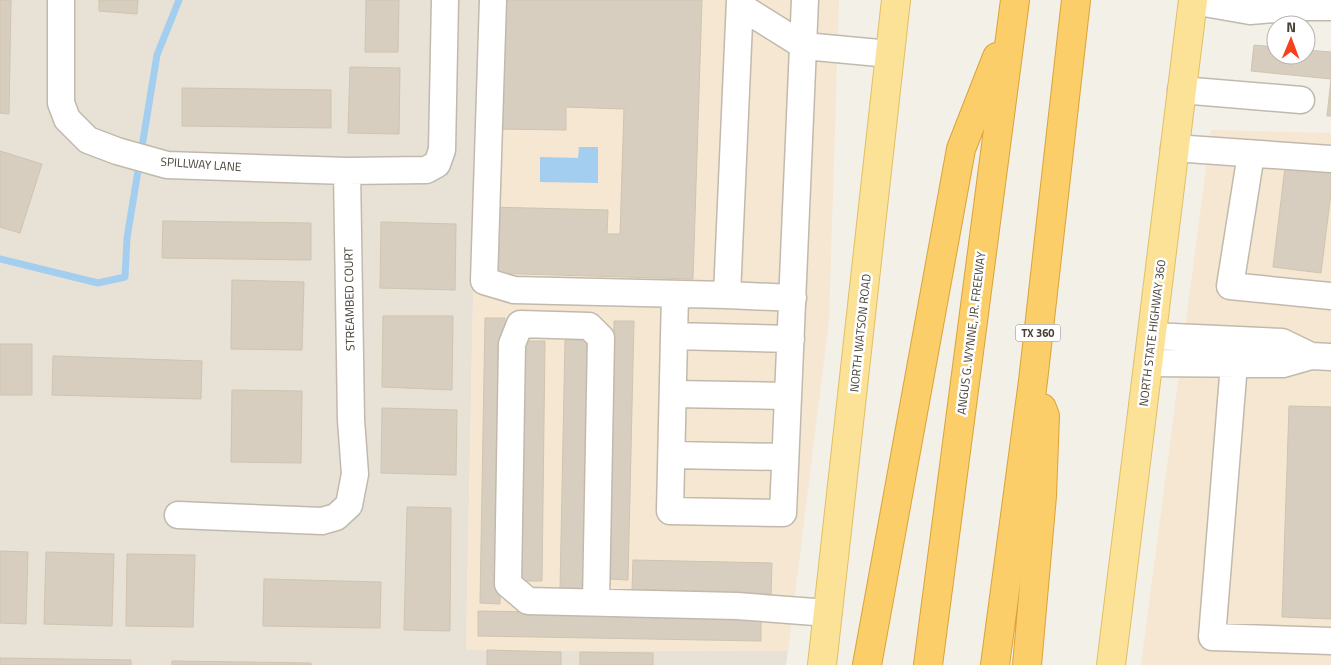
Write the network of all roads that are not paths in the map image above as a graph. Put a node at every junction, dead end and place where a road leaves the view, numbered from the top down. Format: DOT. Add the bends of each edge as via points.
graph roads {
  1 [pos="61,0"];
  2 [pos="445,0"];
  3 [pos="493,0"];
  4 [pos="805,0"];
  5 [pos="896,0"];
  6 [pos="1076,0"];
  7 [pos="1193,0"];
  8 [pos="740,3"];
  9 [pos="1301,3"];
  10 [pos="1331,7"];
  11 [pos="1014,8"];
  12 [pos="804,46"];
  13 [pos="890,54"];
  14 [pos="1181,90"];
  15 [pos="1301,100"];
  16 [pos="1174,148"];
  17 [pos="1250,154"];
  18 [pos="1331,160"];
  19 [pos="348,171"];
  20 [pos="675,294"];
  21 [pos="727,295"];
  22 [pos="1331,296"];
  23 [pos="793,298"];
  24 [pos="674,336"];
  25 [pos="1152,336"];
  26 [pos="791,339"];
  27 [pos="1321,356"];
  28 [pos="1148,363"];
  29 [pos="1234,364"];
  30 [pos="1033,381"];
  31 [pos="673,394"];
  32 [pos="788,396"];
  33 [pos="672,455"];
  34 [pos="786,457"];
  35 [pos="178,516"];
  36 [pos="596,602"];
  37 [pos="828,613"];
  38 [pos="1331,641"];
  39 [pos="822,665"];
  40 [pos="867,665"];
  41 [pos="928,665"];
  42 [pos="995,665"];
  43 [pos="1027,665"];
  44 [pos="1111,665"];
  1 -- 19 [label="lane, SPILLWAY LANE" via="61,103 67,119 88,140 167,165"];
  2 -- 19 [label="lane" via="442,150 437,164 426,170"];
  3 -- 20 [label="lane" via="484,281 514,290"];
  4 -- 12 [label="lane"];
  5 -- 13 [label="main road, NORTH WATSON ROAD"];
  6 -- 30 [label="highway, TX 360"];
  7 -- 9 [label="lane" via="1250,11"];
  7 -- 14 [label="main road, NORTH STATE HIGHWAY 360"];
  8 -- 12 [label="lane"];
  8 -- 21 [label="lane"];
  9 -- 10 [label="lane"];
  11 -- 40 [label="highway" via="961,149"];
  11 -- 41 [label="highway, ANGUS G. WYNNE, JR. FREEWAY"];
  12 -- 13 [label="lane"];
  12 -- 23 [label="lane"];
  13 -- 37 [label="main road, NORTH WATSON ROAD"];
  14 -- 15 [label="lane"];
  14 -- 16 [label="main road, NORTH STATE HIGHWAY 360"];
  16 -- 17 [label="lane"];
  16 -- 25 [label="main road, NORTH STATE HIGHWAY 360"];
  17 -- 18 [label="lane"];
  17 -- 22 [label="lane" via="1230,286"];
  19 -- 35 [label="lane, STREAMBED COURT" via="351,420 355,474 349,505 336,517 322,521"];
  20 -- 21 [label="lane"];
  20 -- 24 [label="lane"];
  21 -- 23 [label="lane"];
  23 -- 26 [label="lane"];
  24 -- 26 [label="lane"];
  24 -- 31 [label="lane"];
  25 -- 27 [label="lane" via="1282,342"];
  25 -- 28 [label="main road, NORTH STATE HIGHWAY 360"];
  26 -- 32 [label="lane"];
  27 -- 29 [label="lane" via="1282,364"];
  28 -- 29 [label="lane"];
  28 -- 44 [label="main road, NORTH STATE HIGHWAY 360"];
  29 -- 38 [label="lane" via="1212,637"];
  30 -- 42 [label="highway, TX 360"];
  30 -- 43 [label="highway" via="1045,416 1042,496"];
  31 -- 32 [label="lane"];
  31 -- 33 [label="lane"];
  32 -- 34 [label="lane"];
  33 -- 34 [label="lane"];
  33 -- 34 [label="lane" via="670,511 783,513"];
  36 -- 36 [label="lane" via="528,601 508,584 512,344 520,324 589,326 601,338"];
  36 -- 37 [label="lane" via="738,606"];
  37 -- 39 [label="main road, NORTH WATSON ROAD"];
}
